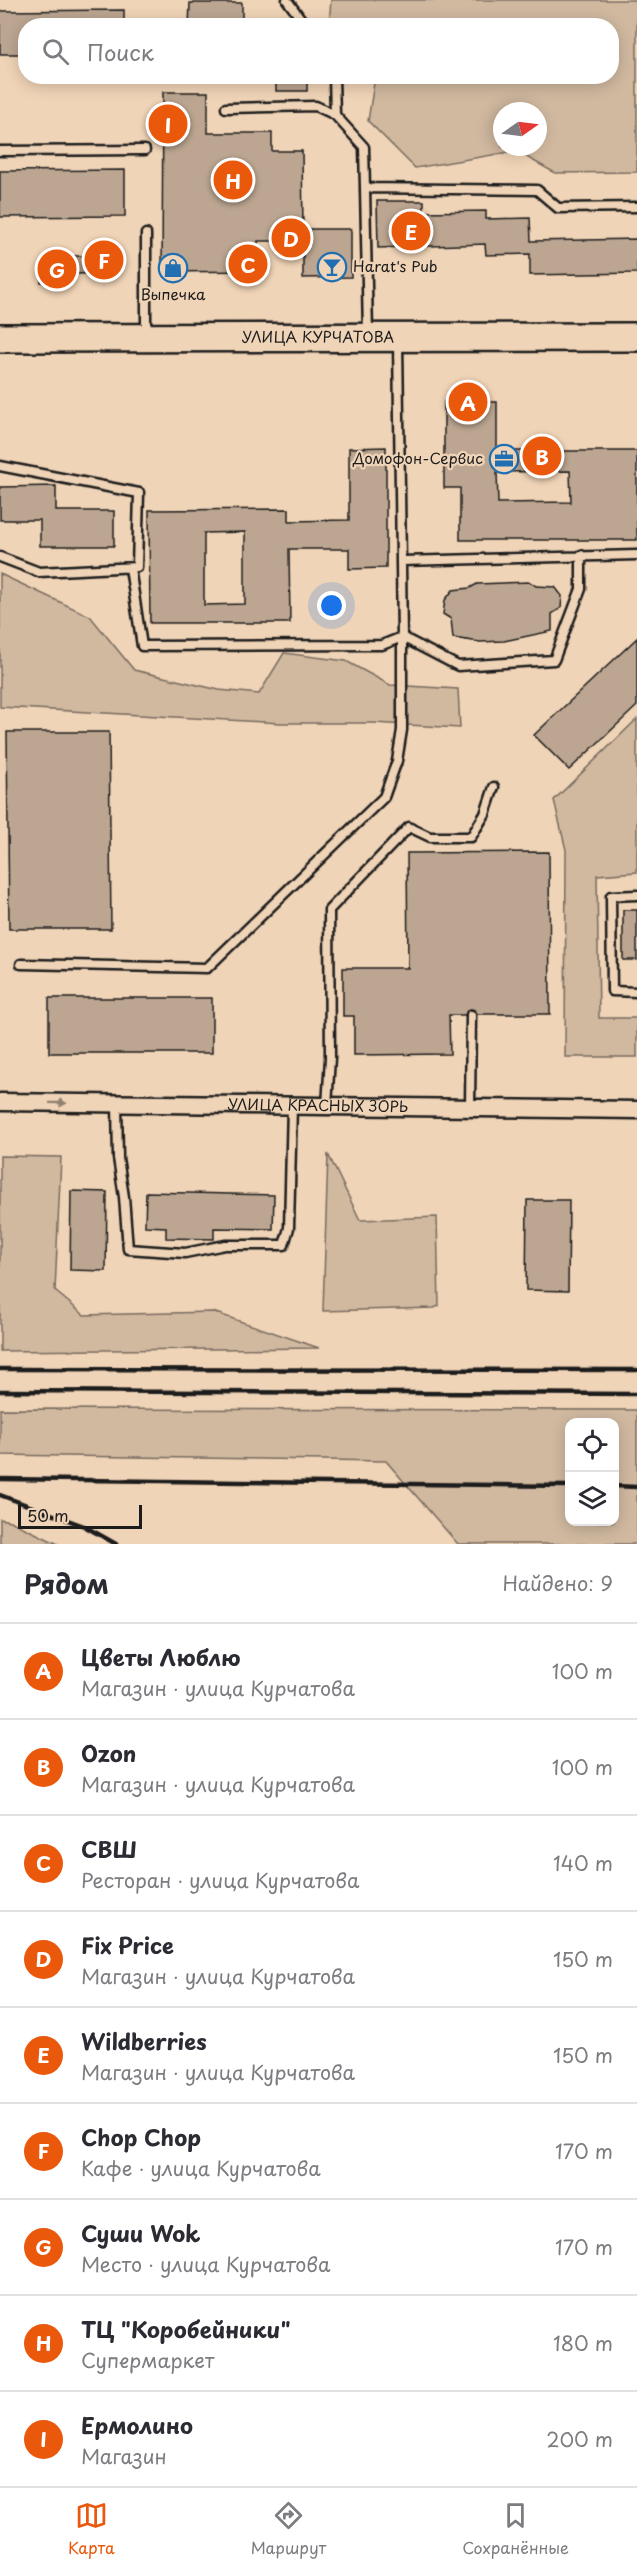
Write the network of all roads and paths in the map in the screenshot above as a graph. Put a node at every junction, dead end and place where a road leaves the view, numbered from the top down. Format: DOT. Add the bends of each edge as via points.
graph roads {
  1 [pos="287,0"];
  2 [pos="300,18"];
  3 [pos="334,84"];
  4 [pos="226,108"];
  5 [pos="335,115"];
  6 [pos="145,150"];
  7 [pos="0,151"];
  8 [pos="365,188"];
  9 [pos="637,207"];
  10 [pos="146,234"];
  11 [pos="368,336"];
  12 [pos="398,336"];
  13 [pos="146,337"];
  14 [pos="637,337"];
  15 [pos="0,338"];
  16 [pos="0,466"];
  17 [pos="581,555"];
  18 [pos="637,555"];
  19 [pos="0,557"];
  20 [pos="402,561"];
  21 [pos="130,568"];
  22 [pos="402,637"];
  23 [pos="494,787"];
  24 [pos="637,895"];
  25 [pos="21,964"];
  26 [pos="637,992"];
  27 [pos="471,1015"];
  28 [pos="0,1102"];
  29 [pos="117,1104"];
  30 [pos="292,1106"];
  31 [pos="327,1106"];
  32 [pos="470,1107"];
  33 [pos="637,1110"];
  1 -- 2 [label="lane"];
  3 -- 5 [label="lane"];
  4 -- 5 [label="lane" via="316,106"];
  5 -- 8 [label="lane" via="364,147"];
  6 -- 7 [label="lane"];
  8 -- 9 [label="lane" via="537,190 558,208"];
  8 -- 11 [label="lane"];
  10 -- 13 [label="lane"];
  11 -- 12 [label="main road, УЛИЦА КУРЧАТОВА"];
  11 -- 13 [label="main road, УЛИЦА КУРЧАТОВА"];
  12 -- 14 [label="main road, УЛИЦА КУРЧАТОВА"];
  12 -- 20 [label="lane"];
  13 -- 15 [label="main road, УЛИЦА КУРЧАТОВА"];
  16 -- 21 [label="lane" via="139,493 136,567"];
  17 -- 18 [label="lane"];
  17 -- 20 [label="lane"];
  17 -- 22 [label="lane" via="581,590 554,660 458,666"];
  19 -- 21 [label="lane" via="39,572"];
  20 -- 22 [label="lane"];
  21 -- 22 [label="lane" via="142,646 382,645"];
  22 -- 25 [label="lane" via="402,730 397,761 384,797 207,968"];
  23 -- 31 [label="lane" via="485,814 471,837 430,837 409,827 329,910"];
  24 -- 26 [label="lane" via="612,896 612,991"];
  27 -- 32 [label="lane"];
  28 -- 29 [label="street, УЛИЦА КРАСНЫХ ЗОРЬ, one-way"];
  29 -- 30 [label="street, УЛИЦА КРАСНЫХ ЗОРЬ"];
  29 -- 30 [label="lane" via="118,1158 128,1249 185,1253 225,1245 284,1245 289,1228"];
  30 -- 31 [label="street, УЛИЦА КРАСНЫХ ЗОРЬ"];
  31 -- 32 [label="street, УЛИЦА КРАСНЫХ ЗОРЬ"];
  32 -- 33 [label="street, УЛИЦА КРАСНЫХ ЗОРЬ"];
}
